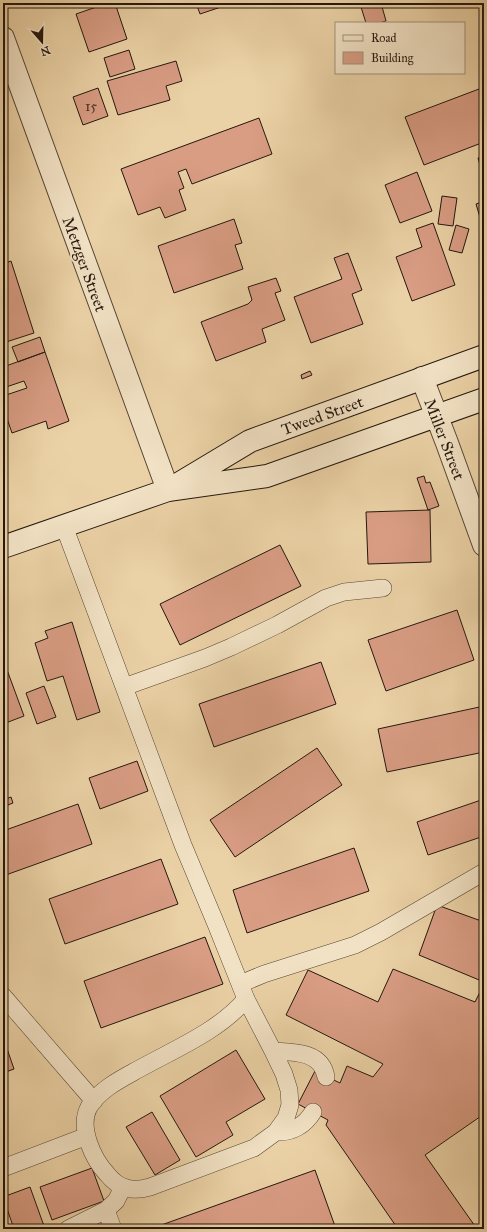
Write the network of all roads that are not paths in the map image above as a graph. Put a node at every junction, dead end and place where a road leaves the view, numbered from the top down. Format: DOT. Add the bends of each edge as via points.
graph roads {
  1 [pos="3,38"];
  2 [pos="484,356"];
  3 [pos="422,378"];
  4 [pos="484,399"];
  5 [pos="437,416"];
  6 [pos="168,490"];
  7 [pos="64,526"];
  8 [pos="484,545"];
  9 [pos="3,547"];
  10 [pos="383,588"];
  11 [pos="124,687"];
  12 [pos="484,872"];
  13 [pos="243,991"];
  14 [pos="3,996"];
  15 [pos="273,1051"];
  16 [pos="326,1077"];
  17 [pos="94,1101"];
  18 [pos="313,1112"];
  19 [pos="276,1132"];
  20 [pos="87,1136"];
  21 [pos="3,1168"];
  22 [pos="123,1187"];
  23 [pos="106,1210"];
  24 [pos="68,1229"];
  25 [pos="113,1229"];
  1 -- 6 [label="main road, Metzger Street"];
  2 -- 3 [label="main road, Tweed Street"];
  3 -- 5 [label="main road, Miller Street"];
  3 -- 6 [label="main road, Tweed Street" via="250,441"];
  4 -- 5 [label="main road, Tweed Street"];
  5 -- 6 [label="main road, Tweed Street" via="267,476"];
  5 -- 8 [label="main road, Miller Street"];
  6 -- 7 [label="main road, Tweed Street"];
  7 -- 9 [label="main road, Tweed Street"];
  7 -- 11 [label="lane"];
  10 -- 11 [label="lane" via="344,592 326,598 231,647"];
  11 -- 13 [label="lane" via="183,845"];
  12 -- 13 [label="lane" via="355,945 264,974"];
  13 -- 15 [label="lane"];
  13 -- 17 [label="lane" via="236,1011 211,1029 105,1089"];
  14 -- 17 [label="lane"];
  15 -- 16 [label="lane" via="308,1055 322,1066"];
  15 -- 19 [label="lane" via="284,1074 290,1105 286,1118"];
  17 -- 20 [label="lane" via="86,1116"];
  18 -- 19 [label="lane" via="300,1126 282,1133"];
  19 -- 22 [label="lane" via="254,1148 150,1187 138,1190"];
  20 -- 21 [label="lane"];
  20 -- 22 [label="lane" via="99,1166 110,1179"];
  22 -- 23 [label="lane" via="116,1201"];
  23 -- 24 [label="lane"];
  23 -- 25 [label="lane"];
}
